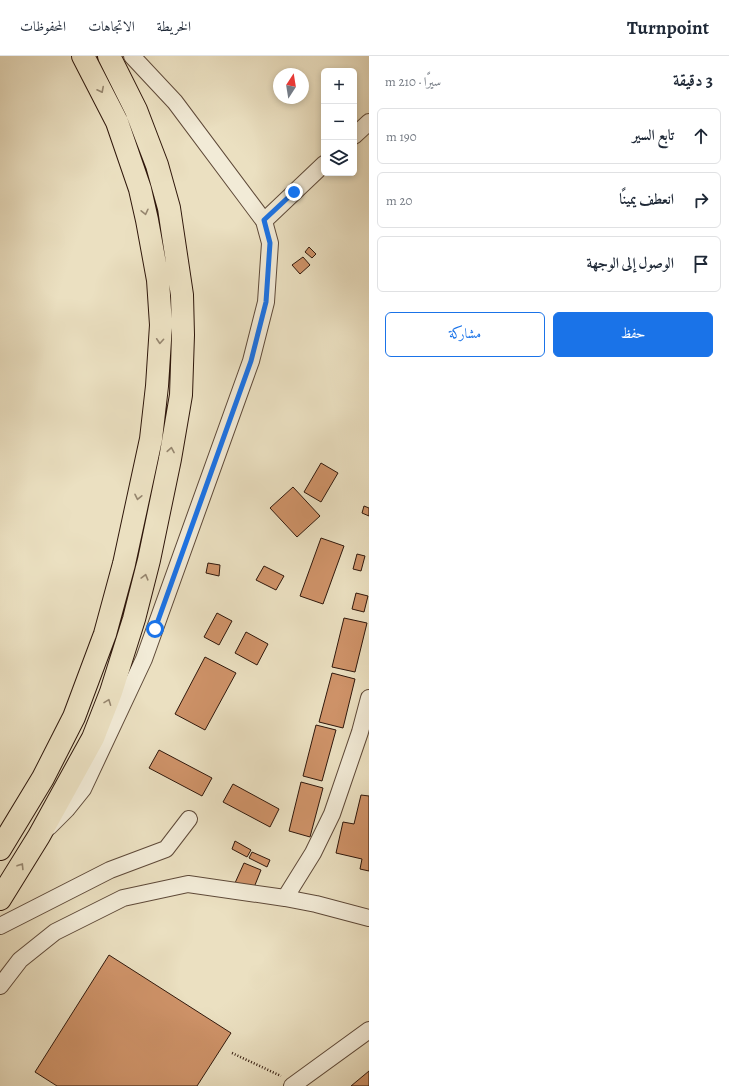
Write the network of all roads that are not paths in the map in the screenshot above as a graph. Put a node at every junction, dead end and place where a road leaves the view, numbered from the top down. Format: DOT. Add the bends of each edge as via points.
graph roads {
  1 [pos="83,56"];
  2 [pos="108,56"];
  3 [pos="132,56"];
  4 [pos="369,122"];
  5 [pos="357,133"];
  6 [pos="321,167"];
  7 [pos="264,220"];
  8 [pos="369,698"];
  9 [pos="365,733"];
  10 [pos="190,820"];
  11 [pos="39,836"];
  12 [pos="0,849"];
  13 [pos="284,898"];
  14 [pos="0,899"];
  15 [pos="369,918"];
  16 [pos="0,926"];
  17 [pos="0,986"];
  18 [pos="369,1030"];
  19 [pos="294,1085"];
  1 -- 12 [label="highway, one-way" via="117,122 140,189 147,220 158,280 161,325 157,386 151,439 124,564 105,634 74,717 43,778"];
  11 -- 2 [label="highway, one-way" via="93,738 111,692 149,560 181,395 182,295 169,208 157,164 136,110"];
  3 -- 7 [label="street" via="175,102"];
  4 -- 5 [label="street"];
  6 -- 7 [label="street"];
  7 -- 11 [label="street" via="270,243 266,302 251,361 144,658 83,789 68,809"];
  8 -- 9 [label="street"];
  9 -- 13 [label="street" via="314,853"];
  10 -- 16 [label="street" via="166,849 110,870"];
  14 -- 11 [label="highway, one-way"];
  13 -- 15 [label="street"];
  13 -- 17 [label="street" via="188,884 123,898 55,932 20,960"];
  18 -- 19 [label="street"];
}
